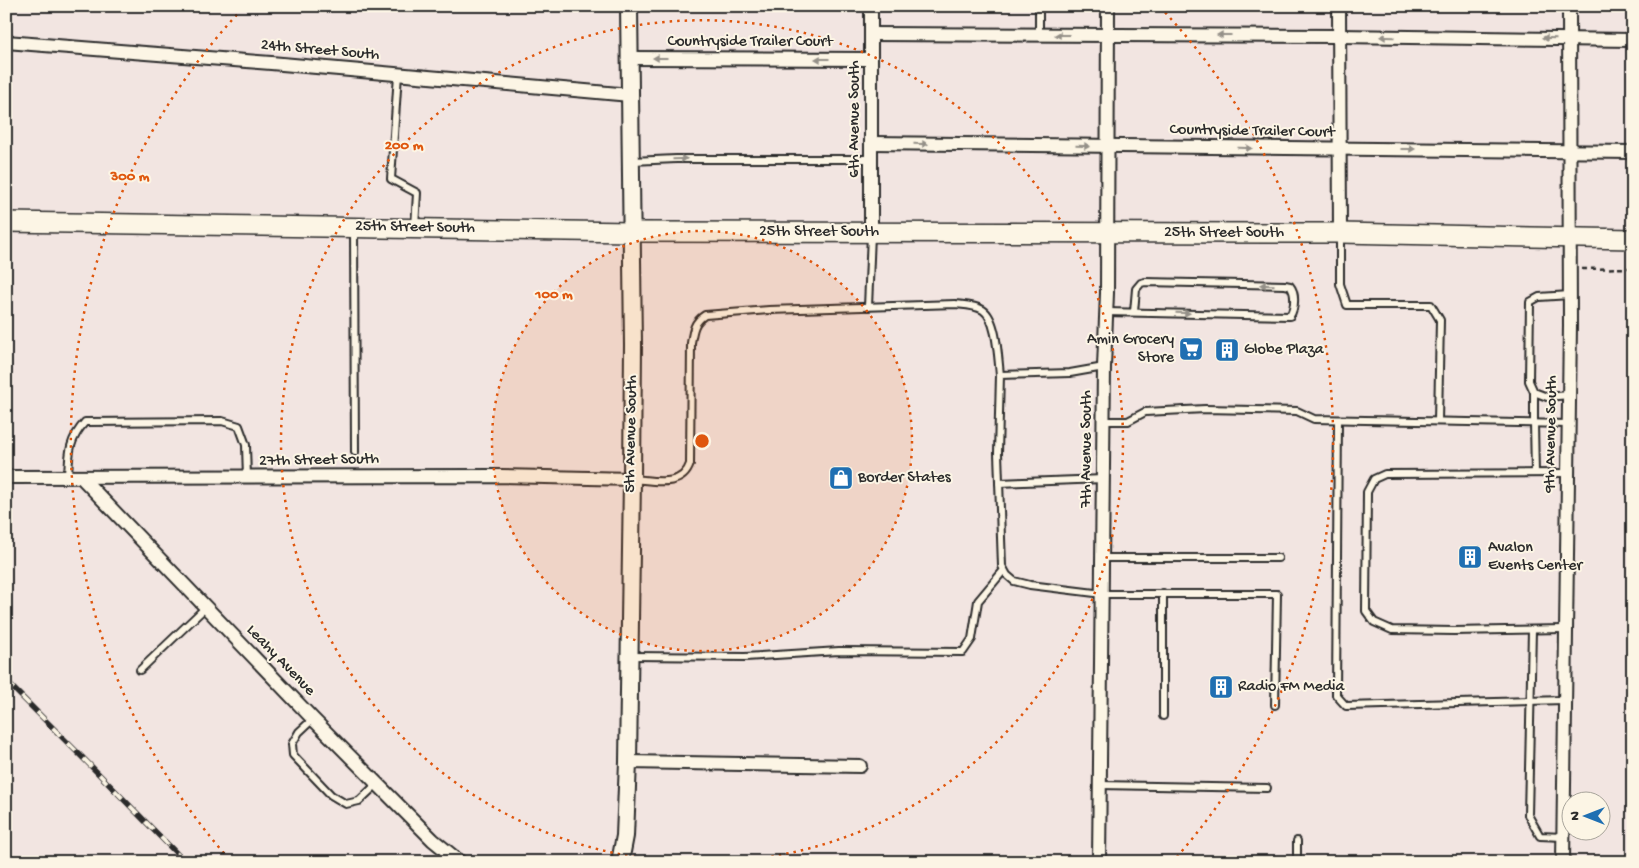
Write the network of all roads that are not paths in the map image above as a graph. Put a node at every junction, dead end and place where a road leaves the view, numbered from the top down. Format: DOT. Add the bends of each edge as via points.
graph roads {
  1 [pos="628,6"];
  2 [pos="871,6"];
  3 [pos="1038,6"];
  4 [pos="1108,6"];
  5 [pos="1339,6"];
  6 [pos="1569,6"];
  7 [pos="871,34"];
  8 [pos="1038,34"];
  9 [pos="1108,35"];
  10 [pos="1339,36"];
  11 [pos="1570,39"];
  12 [pos="1633,40"];
  13 [pos="6,42"];
  14 [pos="629,58"];
  15 [pos="871,60"];
  16 [pos="398,74"];
  17 [pos="630,95"];
  18 [pos="872,143"];
  19 [pos="1107,146"];
  20 [pos="1339,149"];
  21 [pos="1570,150"];
  22 [pos="1633,152"];
  23 [pos="871,159"];
  24 [pos="631,161"];
  25 [pos="6,222"];
  26 [pos="354,227"];
  27 [pos="415,228"];
  28 [pos="632,232"];
  29 [pos="871,232"];
  30 [pos="1107,233"];
  31 [pos="1340,233"];
  32 [pos="1570,238"];
  33 [pos="1633,239"];
  34 [pos="1570,295"];
  35 [pos="868,307"];
  36 [pos="1106,312"];
  37 [pos="1134,312"];
  38 [pos="1104,366"];
  39 [pos="1000,375"];
  40 [pos="1534,392"];
  41 [pos="1569,395"];
  42 [pos="1338,420"];
  43 [pos="1104,421"];
  44 [pos="1438,421"];
  45 [pos="1534,423"];
  46 [pos="1569,424"];
  47 [pos="355,452"];
  48 [pos="1535,473"];
  49 [pos="1568,473"];
  50 [pos="6,478"];
  51 [pos="68,478"];
  52 [pos="82,478"];
  53 [pos="247,478"];
  54 [pos="632,479"];
  55 [pos="1104,479"];
  56 [pos="999,483"];
  57 [pos="1103,558"];
  58 [pos="1278,558"];
  59 [pos="1004,570"];
  60 [pos="1163,593"];
  61 [pos="1103,594"];
  62 [pos="206,607"];
  63 [pos="1565,629"];
  64 [pos="1532,630"];
  65 [pos="630,656"];
  66 [pos="140,670"];
  67 [pos="1564,700"];
  68 [pos="1531,701"];
  69 [pos="1275,705"];
  70 [pos="1163,716"];
  71 [pos="313,719"];
  72 [pos="628,762"];
  73 [pos="860,766"];
  74 [pos="378,784"];
  75 [pos="1099,785"];
  76 [pos="1267,788"];
  77 [pos="1563,790"];
  78 [pos="1562,837"];
  79 [pos="1562,840"];
  80 [pos="1297,841"];
  81 [pos="447,851"];
  82 [pos="438,862"];
  83 [pos="460,862"];
  84 [pos="620,862"];
  85 [pos="1099,862"];
  86 [pos="1297,862"];
  87 [pos="1562,862"];
  1 -- 14 [label="street, 5th Avenue South"];
  2 -- 7 [label="street, 6th Avenue South"];
  3 -- 8 [label="lane"];
  4 -- 9 [label="street, 7th Avenue South"];
  5 -- 10 [label="street"];
  6 -- 11 [label="street, 9th Avenue South"];
  7 -- 8 [label="street"];
  7 -- 15 [label="street, 6th Avenue South"];
  9 -- 8 [label="street, one-way"];
  10 -- 9 [label="street, one-way"];
  9 -- 19 [label="street, 7th Avenue South"];
  11 -- 10 [label="street, one-way"];
  10 -- 20 [label="street"];
  11 -- 12 [label="street"];
  11 -- 21 [label="street, 9th Avenue South"];
  13 -- 16 [label="street, 24th Street South"];
  15 -- 14 [label="street, Countryside Trailer Court, one-way"];
  14 -- 17 [label="street, 5th Avenue South"];
  15 -- 18 [label="street, 6th Avenue South"];
  16 -- 17 [label="street, 24th Street South"];
  16 -- 27 [label="lane" via="391,179 416,193"];
  17 -- 24 [label="street, 5th Avenue South"];
  18 -- 19 [label="street, Countryside Trailer Court, one-way"];
  18 -- 23 [label="street, 6th Avenue South"];
  19 -- 20 [label="street, Countryside Trailer Court, one-way"];
  19 -- 30 [label="street, 7th Avenue South"];
  20 -- 21 [label="street, Countryside Trailer Court, one-way"];
  20 -- 31 [label="street"];
  21 -- 22 [label="street, Countryside Trailer Court"];
  21 -- 32 [label="street, 9th Avenue South"];
  24 -- 23 [label="lane, one-way"];
  23 -- 29 [label="street, 6th Avenue South"];
  24 -- 28 [label="street, 5th Avenue South"];
  25 -- 26 [label="main road, 25th Street South"];
  26 -- 27 [label="main road, 25th Street South"];
  26 -- 47 [label="lane"];
  27 -- 28 [label="main road, 25th Street South"];
  28 -- 29 [label="main road, 25th Street South"];
  28 -- 54 [label="street, 5th Avenue South"];
  29 -- 30 [label="main road, 25th Street South"];
  29 -- 35 [label="lane"];
  30 -- 31 [label="main road, 25th Street South"];
  30 -- 36 [label="street, 7th Avenue South"];
  31 -- 32 [label="main road, 25th Street South"];
  31 -- 44 [label="lane" via="1340,284 1347,305 1431,305 1440,320"];
  32 -- 33 [label="main road, 25th Street South"];
  32 -- 34 [label="street, 9th Avenue South"];
  34 -- 40 [label="lane" via="1539,297 1530,302 1529,381"];
  34 -- 41 [label="street, 9th Avenue South"];
  35 -- 39 [label="lane" via="955,304 984,311 993,324"];
  35 -- 54 [label="lane" via="717,313 699,319 694,326 691,344 688,470 677,480"];
  36 -- 37 [label="lane"];
  36 -- 38 [label="street, 7th Avenue South"];
  37 -- 37 [label="lane, one-way" via="1290,316 1294,290 1285,285 1146,282 1136,289"];
  38 -- 39 [label="lane" via="1070,373"];
  38 -- 43 [label="street, 7th Avenue South"];
  39 -- 56 [label="lane"];
  40 -- 41 [label="lane" via="1547,397"];
  40 -- 45 [label="lane"];
  41 -- 46 [label="street, 9th Avenue South"];
  42 -- 43 [label="lane" via="1314,419 1297,411 1205,409 1144,412 1128,421"];
  42 -- 44 [label="lane"];
  42 -- 68 [label="lane" via="1336,695 1346,706"];
  43 -- 55 [label="street, 7th Avenue South"];
  44 -- 45 [label="lane"];
  45 -- 46 [label="lane"];
  45 -- 48 [label="lane"];
  46 -- 49 [label="street, 9th Avenue South"];
  48 -- 49 [label="lane"];
  48 -- 64 [label="lane" via="1385,474 1374,479 1367,492 1366,611 1374,622 1392,630"];
  49 -- 63 [label="street, 9th Avenue South"];
  50 -- 51 [label="street, 27th Street South"];
  51 -- 52 [label="street, 27th Street South"];
  51 -- 53 [label="lane" via="69,447 76,431 85,422 222,421 238,426 246,446"];
  52 -- 53 [label="street, 27th Street South"];
  52 -- 62 [label="street, Leahy Avenue"];
  53 -- 54 [label="street, 27th Street South" via="463,476"];
  54 -- 65 [label="street, 5th Avenue South"];
  55 -- 56 [label="lane"];
  55 -- 57 [label="street, 7th Avenue South"];
  56 -- 59 [label="lane"];
  57 -- 58 [label="lane"];
  57 -- 61 [label="street, 7th Avenue South"];
  59 -- 61 [label="lane" via="1014,581 1030,585"];
  59 -- 65 [label="lane" via="978,601 972,640 963,652"];
  60 -- 61 [label="lane"];
  60 -- 69 [label="lane" via="1277,594"];
  60 -- 70 [label="lane"];
  61 -- 75 [label="street, 7th Avenue South"];
  62 -- 66 [label="lane"];
  62 -- 71 [label="street, Leahy Avenue"];
  63 -- 64 [label="lane"];
  63 -- 67 [label="street, 9th Avenue South"];
  64 -- 68 [label="lane"];
  65 -- 72 [label="street, 5th Avenue South"];
  67 -- 68 [label="lane"];
  67 -- 77 [label="street, 9th Avenue South"];
  68 -- 78 [label="lane" via="1528,815 1540,836"];
  71 -- 74 [label="street, Leahy Avenue"];
  71 -- 74 [label="lane" via="292,744 293,755 331,795 346,804 360,800"];
  72 -- 73 [label="street"];
  72 -- 84 [label="street, 5th Avenue South" via="626,836"];
  74 -- 81 [label="street, Leahy Avenue"];
  75 -- 76 [label="lane"];
  75 -- 85 [label="street, 7th Avenue South"];
  79 -- 87 [label="street, 9th Avenue South"];
  80 -- 86 [label="lane"];
  81 -- 82 [label="lane"];
  81 -- 83 [label="street, Leahy Avenue"];
}
